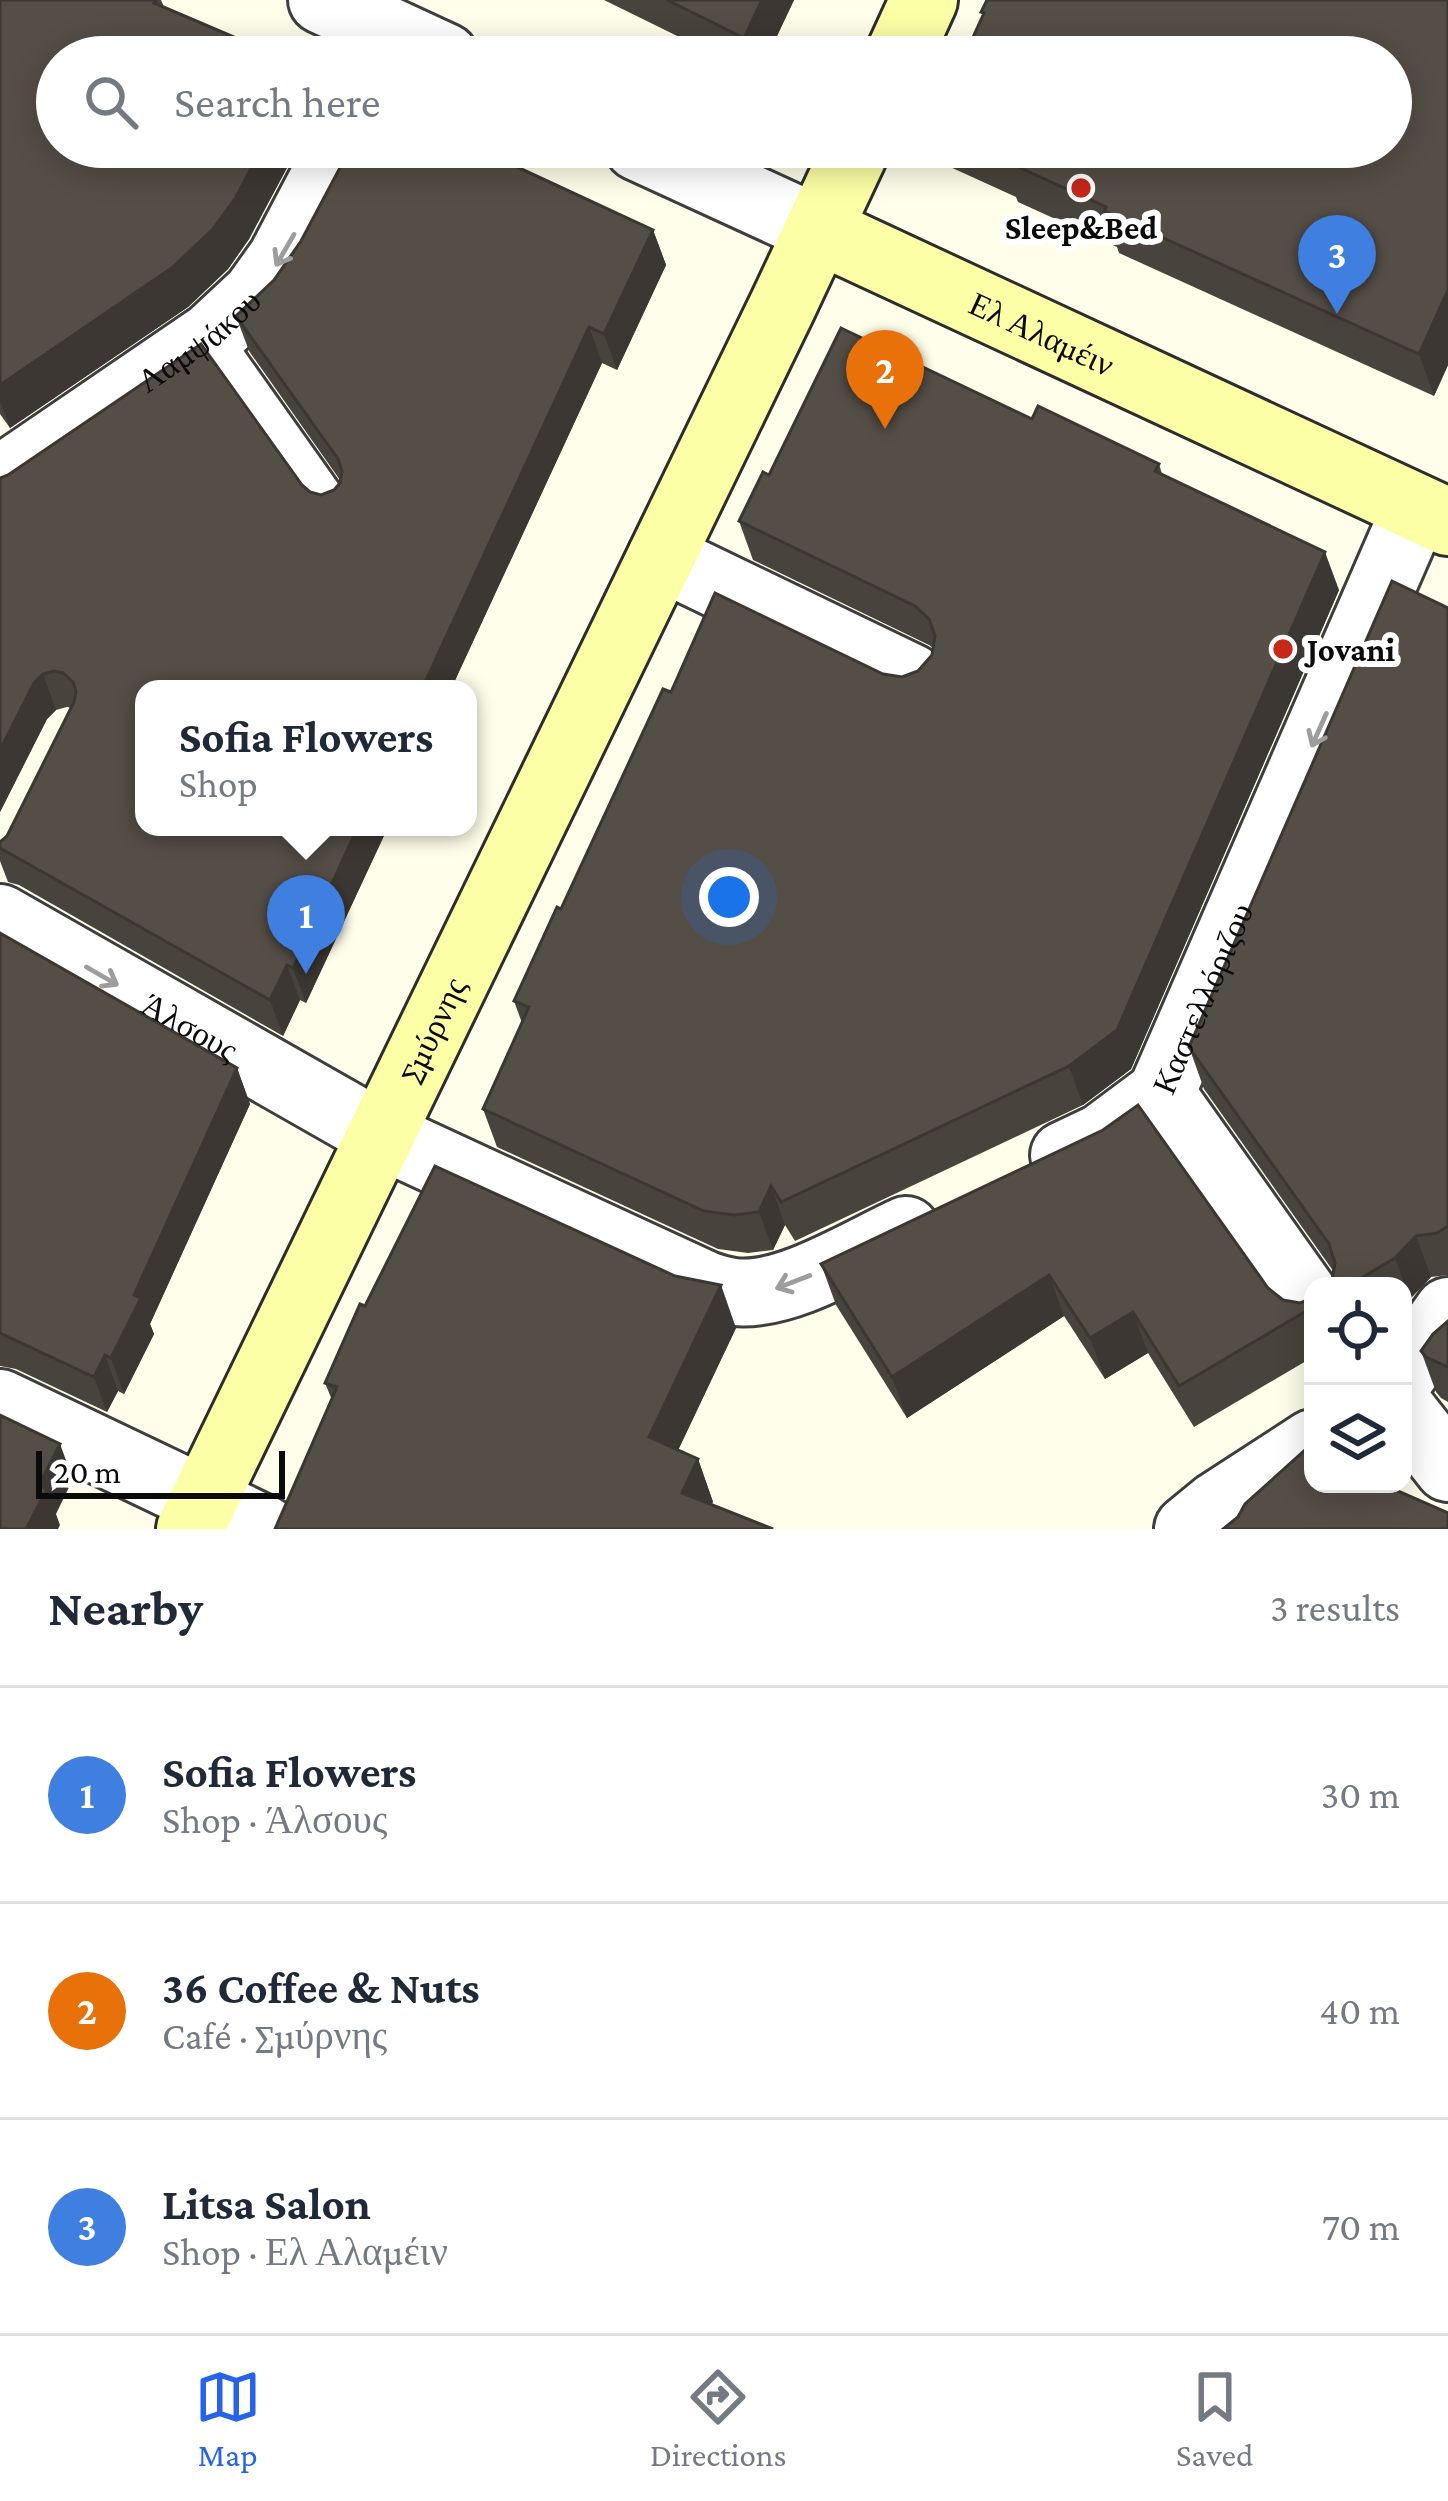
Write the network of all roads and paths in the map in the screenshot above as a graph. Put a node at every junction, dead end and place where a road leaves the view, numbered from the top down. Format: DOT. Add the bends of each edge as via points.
graph roads {
  1 [pos="322,0"];
  2 [pos="924,0"];
  3 [pos="385,36"];
  4 [pos="908,36"];
  5 [pos="329,168"];
  6 [pos="684,168"];
  7 [pos="847,168"];
  8 [pos="819,230"];
  9 [pos="211,336"];
  10 [pos="0,480"];
  11 [pos="333,508"];
  12 [pos="1432,515"];
  13 [pos="661,557"];
  14 [pos="912,678"];
  15 [pos="0,918"];
  16 [pos="1161,1093"];
  17 [pos="381,1136"];
  18 [pos="1019,1176"];
  19 [pos="957,1205"];
  20 [pos="1304,1294"];
  21 [pos="1448,1312"];
  22 [pos="1412,1362"];
  23 [pos="0,1403"];
  24 [pos="1412,1422"];
  25 [pos="1304,1449"];
  26 [pos="1448,1468"];
  27 [pos="197,1515"];
  28 [pos="264,1529"];
  29 [pos="1188,1529"];
  1 -- 3 [label="street"];
  2 -- 4 [label="main road"];
  5 -- 9 [label="street, Λαμψάκου, one-way" via="281,259"];
  6 -- 8 [label="street, Ελ Αλαμέιν"];
  7 -- 8 [label="main road, Σμύρνης"];
  8 -- 12 [label="main road, Ελ Αλαμέιν"];
  8 -- 13 [label="main road, Σμύρνης"];
  9 -- 10 [label="street, Λαμψάκου"];
  9 -- 11 [label="lane"];
  12 -- 16 [label="street, Καστελλόριζου, one-way"];
  13 -- 14 [label="street"];
  13 -- 17 [label="main road, Σμύρνης"];
  15 -- 17 [label="street, Άλσους, one-way"];
  16 -- 18 [label="street, Καστελλόριζου" via="1102,1137"];
  16 -- 20 [label="street"];
  19 -- 17 [label="street, one-way" via="792,1284 735,1292 706,1286"];
  17 -- 27 [label="main road, Σμύρνης"];
  21 -- 22 [label="street"];
  23 -- 27 [label="street"];
  24 -- 26 [label="street"];
  25 -- 29 [label="street"];
  27 -- 28 [label="street"];
}
